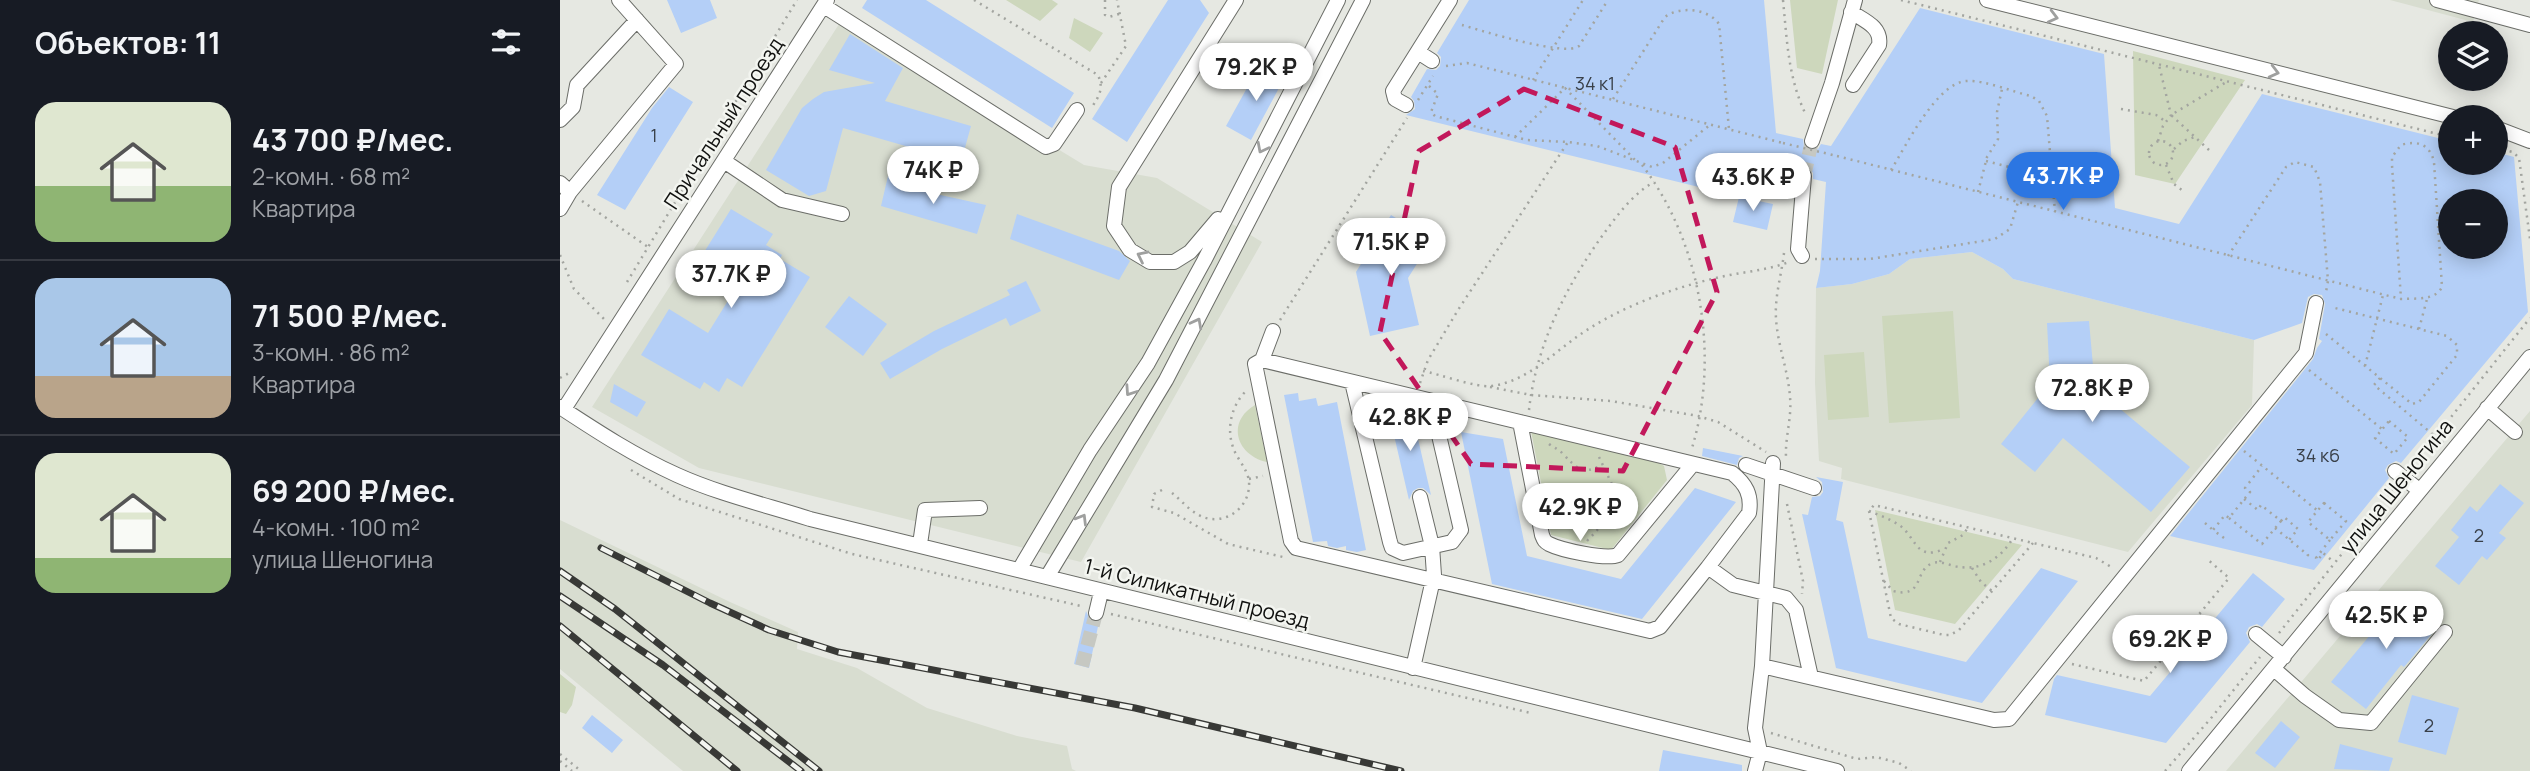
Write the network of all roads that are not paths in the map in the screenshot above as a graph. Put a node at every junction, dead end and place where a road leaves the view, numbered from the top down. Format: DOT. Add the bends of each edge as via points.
graph roads {
  1 [pos="619,0"];
  2 [pos="1236,0"];
  3 [pos="1338,0"];
  4 [pos="1363,0"];
  5 [pos="1450,0"];
  6 [pos="1987,0"];
  7 [pos="2444,1"];
  8 [pos="825,3"];
  9 [pos="1853,6"];
  10 [pos="637,20"];
  11 [pos="2530,24"];
  12 [pos="1418,52"];
  13 [pos="1436,67"];
  14 [pos="1853,85"];
  15 [pos="1406,105"];
  16 [pos="1082,113"];
  17 [pos="2438,113"];
  18 [pos="560,120"];
  19 [pos="2508,133"];
  20 [pos="1814,138"];
  21 [pos="2530,141"];
  22 [pos="724,161"];
  23 [pos="1804,176"];
  24 [pos="1245,181"];
  25 [pos="565,188"];
  26 [pos="560,209"];
  27 [pos="842,214"];
  28 [pos="1801,255"];
  29 [pos="2321,300"];
  30 [pos="1273,331"];
  31 [pos="2530,357"];
  32 [pos="1262,360"];
  33 [pos="1352,382"];
  34 [pos="1427,400"];
  35 [pos="562,408"];
  36 [pos="2487,408"];
  37 [pos="1530,425"];
  38 [pos="2515,432"];
  39 [pos="1690,464"];
  40 [pos="1774,464"];
  41 [pos="1746,466"];
  42 [pos="2399,474"];
  43 [pos="1814,488"];
  44 [pos="2419,490"];
  45 [pos="1420,497"];
  46 [pos="980,508"];
  47 [pos="920,544"];
  48 [pos="1432,546"];
  49 [pos="1709,567"];
  50 [pos="1019,570"];
  51 [pos="1047,577"];
  52 [pos="1434,579"];
  53 [pos="1101,592"];
  54 [pos="1766,593"];
  55 [pos="1096,613"];
  56 [pos="2445,632"];
  57 [pos="2256,635"];
  58 [pos="2279,663"];
  59 [pos="1762,666"];
  60 [pos="1413,668"];
  61 [pos="1811,677"];
  62 [pos="1760,752"];
  63 [pos="1755,771"];
  64 [pos="1837,771"];
  65 [pos="2189,771"];
  1 -- 10 [label="street"];
  24 -- 2 [label="street, one-way" via="1209,232 1174,262 1150,261 1130,250 1114,226 1119,187"];
  3 -- 24 [label="street, one-way"];
  51 -- 4 [label="street, one-way" via="1166,380"];
  5 -- 12 [label="street"];
  6 -- 17 [label="street, one-way"];
  7 -- 11 [label="street"];
  8 -- 16 [label="street" via="1046,147"];
  8 -- 22 [label="street, Причальный проезд"];
  9 -- 14 [label="street" via="1880,39"];
  9 -- 20 [label="street"];
  10 -- 18 [label="street" via="577,85 573,107"];
  10 -- 25 [label="street" via="676,64"];
  12 -- 13 [label="street"];
  12 -- 15 [label="street" via="1393,91 1395,99"];
  19 -- 21 [label="street"];
  22 -- 27 [label="street" via="782,201"];
  22 -- 35 [label="street, Причальный проезд"];
  23 -- 28 [label="street"];
  24 -- 50 [label="street, one-way" via="1148,363"];
  25 -- 26 [label="street"];
  29 -- 61 [label="street" via="2306,353 2013,716 2000,721"];
  30 -- 32 [label="street"];
  31 -- 36 [label="street, улица Шеногина"];
  32 -- 33 [label="street"];
  32 -- 52 [label="street" via="1255,364 1258,383 1293,545"];
  33 -- 34 [label="street"];
  33 -- 48 [label="street" via="1392,548 1403,553"];
  34 -- 37 [label="street"];
  34 -- 48 [label="street" via="1461,530 1452,542"];
  35 -- 47 [label="street, 1-й Силикатный проезд" via="679,476 810,519"];
  36 -- 38 [label="street"];
  36 -- 44 [label="street, улица Шеногина"];
  37 -- 39 [label="street"];
  37 -- 39 [label="street" via="1544,540 1552,545 1603,557 1618,555"];
  39 -- 49 [label="street" via="1732,473 1750,495 1744,523"];
  40 -- 41 [label="street"];
  40 -- 43 [label="street"];
  40 -- 54 [label="street"];
  42 -- 44 [label="street"];
  44 -- 58 [label="street, улица Шеногина"];
  45 -- 48 [label="street"];
  46 -- 47 [label="street" via="925,510"];
  47 -- 50 [label="street, 1-й Силикатный проезд"];
  48 -- 52 [label="street"];
  49 -- 52 [label="street" via="1660,627 1650,631"];
  49 -- 54 [label="street" via="1734,585"];
  50 -- 51 [label="street, 1-й Силикатный проезд"];
  51 -- 53 [label="street, 1-й Силикатный проезд"];
  52 -- 60 [label="street"];
  53 -- 55 [label="street"];
  53 -- 60 [label="street, 1-й Силикатный проезд"];
  54 -- 59 [label="street"];
  54 -- 61 [label="street" via="1786,598 1796,610"];
  56 -- 58 [label="street" via="2371,723 2339,720 2305,696"];
  57 -- 58 [label="street" via="2269,645"];
  58 -- 65 [label="street, улица Шеногина"];
  59 -- 61 [label="street"];
  59 -- 62 [label="street" via="1755,728"];
  60 -- 62 [label="street, 1-й Силикатный проезд"];
  62 -- 63 [label="street"];
  62 -- 64 [label="street, 1-й Силикатный проезд"];
}
